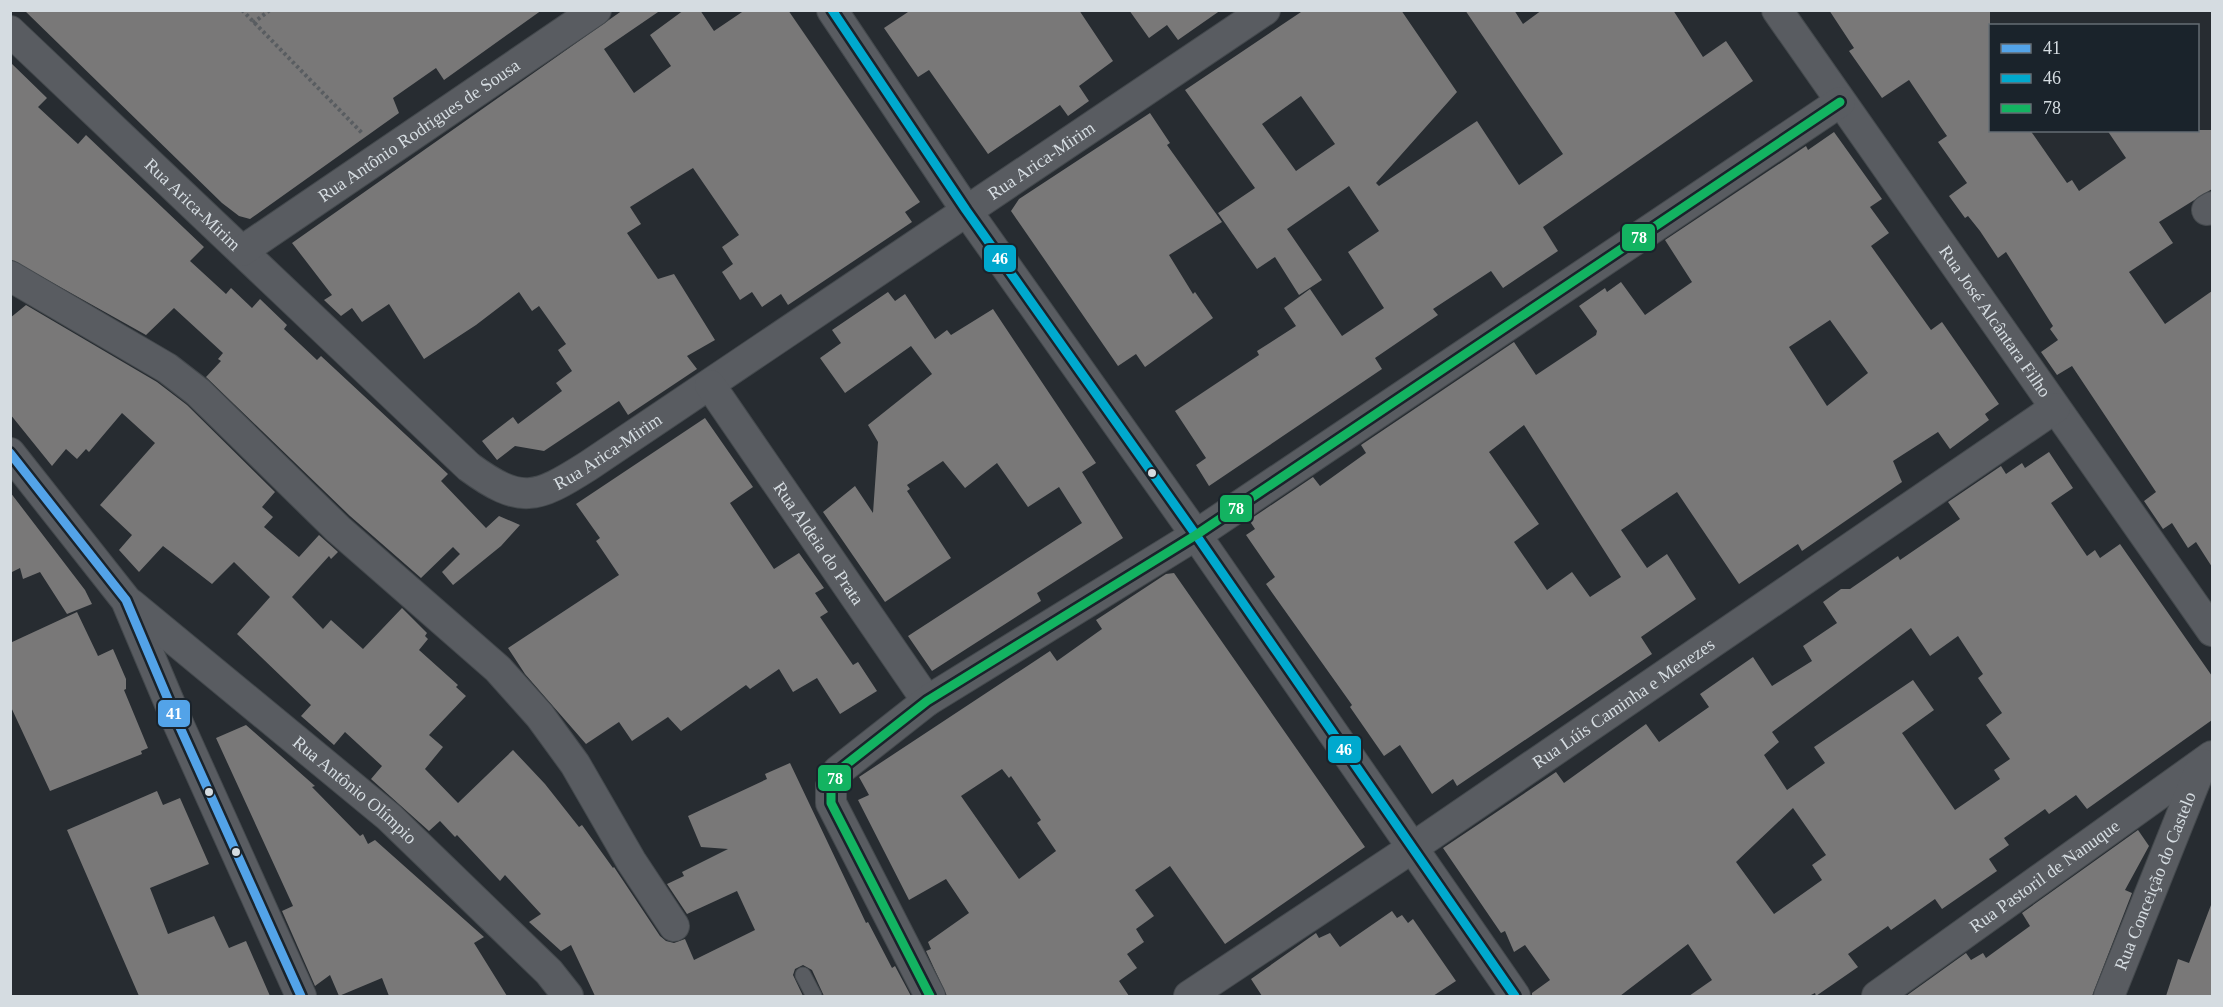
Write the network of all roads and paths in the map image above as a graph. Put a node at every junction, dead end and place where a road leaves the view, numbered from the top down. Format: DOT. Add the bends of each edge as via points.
graph roads {
  1 [pos="242,10"];
  2 [pos="270,10"];
  3 [pos="596,10"];
  4 [pos="832,10"];
  5 [pos="1265,10"];
  6 [pos="1782,12"];
  7 [pos="254,23"];
  8 [pos="10,31"];
  9 [pos="1840,102"];
  10 [pos="383,153"];
  11 [pos="966,210"];
  12 [pos="242,251"];
  13 [pos="10,276"];
  14 [pos="710,386"];
  15 [pos="2055,408"];
  16 [pos="10,453"];
  17 [pos="1196,535"];
  18 [pos="126,600"];
  19 [pos="2212,631"];
  20 [pos="927,701"];
  21 [pos="2207,760"];
  22 [pos="1412,848"];
  23 [pos="674,926"];
  24 [pos="803,975"];
  25 [pos="301,996"];
  26 [pos="568,996"];
  27 [pos="814,996"];
  28 [pos="930,996"];
  29 [pos="1190,996"];
  30 [pos="1515,996"];
  31 [pos="1877,996"];
  32 [pos="2109,996"];
  1 -- 7 [label="path"];
  2 -- 7 [label="path"];
  3 -- 10 [label="street, Rua Antônio Rodrigues de Sousa"];
  4 -- 11 [label="street"];
  5 -- 11 [label="street, Rua Arica-Mirim"];
  6 -- 9 [label="street, Rua José Alcântara Filho"];
  7 -- 10 [label="path"];
  8 -- 12 [label="street, Rua Arica-Mirim"];
  9 -- 15 [label="street, Rua José Alcântara Filho"];
  9 -- 17 [label="street"];
  10 -- 12 [label="street, Rua Antônio Rodrigues de Sousa"];
  11 -- 14 [label="street, Rua Arica-Mirim"];
  11 -- 17 [label="street"];
  12 -- 14 [label="street, Rua Arica-Mirim" via="469,467 496,486 513,492 550,490"];
  13 -- 23 [label="street" via="167,368 198,392 338,529 498,669 540,716 575,764"];
  14 -- 20 [label="street, Rua Aldeia do Prata"];
  15 -- 19 [label="street, Rua José Alcântara Filho"];
  15 -- 22 [label="street, Rua Lúis Caminha e Menezes"];
  16 -- 18 [label="street"];
  17 -- 20 [label="street"];
  17 -- 22 [label="street"];
  18 -- 25 [label="street"];
  18 -- 26 [label="street, Rua Antônio Olímpio" via="388,818 549,972"];
  20 -- 28 [label="street" via="838,771 831,786 831,803"];
  21 -- 31 [label="street, Rua Pastoril de Nanuque"];
  21 -- 32 [label="street, Rua Conceição do Castelo"];
  22 -- 29 [label="street, Rua Lúis Caminha e Menezes"];
  22 -- 30 [label="street"];
  24 -- 27 [label="lane"];
}
